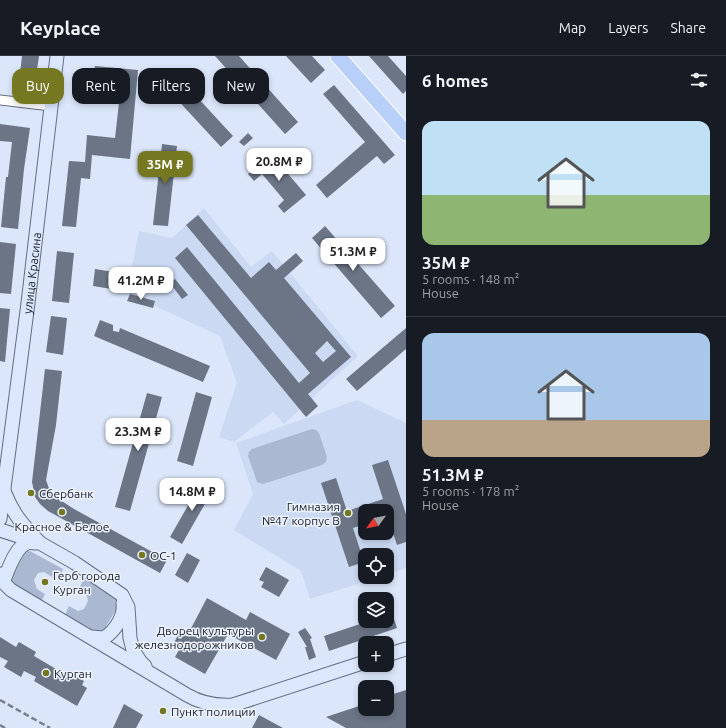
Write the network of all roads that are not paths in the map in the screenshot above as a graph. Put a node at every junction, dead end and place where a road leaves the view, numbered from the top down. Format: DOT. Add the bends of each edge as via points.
graph roads {
  1 [pos="57,56"];
  2 [pos="338,56"];
  3 [pos="0,100"];
  4 [pos="51,106"];
  5 [pos="406,133"];
  6 [pos="2,493"];
  7 [pos="0,519"];
  8 [pos="0,530"];
  9 [pos="40,543"];
  10 [pos="5,582"];
  11 [pos="122,595"];
  12 [pos="91,637"];
  13 [pos="406,649"];
  14 [pos="394,653"];
  15 [pos="358,664"];
  16 [pos="153,675"];
  1 -- 4 [label="main road, улица Красина"];
  2 -- 5 [label="main road"];
  3 -- 4 [label="street"];
  4 -- 6 [label="main road, улица Красина"];
  6 -- 7 [label="main road, улица Красина"];
  6 -- 9 [label="main road" via="20,523"];
  8 -- 9 [label="main road"];
  9 -- 10 [label="main road" via="27,543 21,546 16,552"];
  9 -- 11 [label="main road"];
  10 -- 12 [label="main road"];
  11 -- 12 [label="main road" via="124,608 112,633 104,638"];
  11 -- 16 [label="main road" via="128,607 133,650"];
  12 -- 16 [label="main road"];
  13 -- 14 [label="main road"];
  15 -- 16 [label="main road" via="233,705 220,706 196,700"];
}
